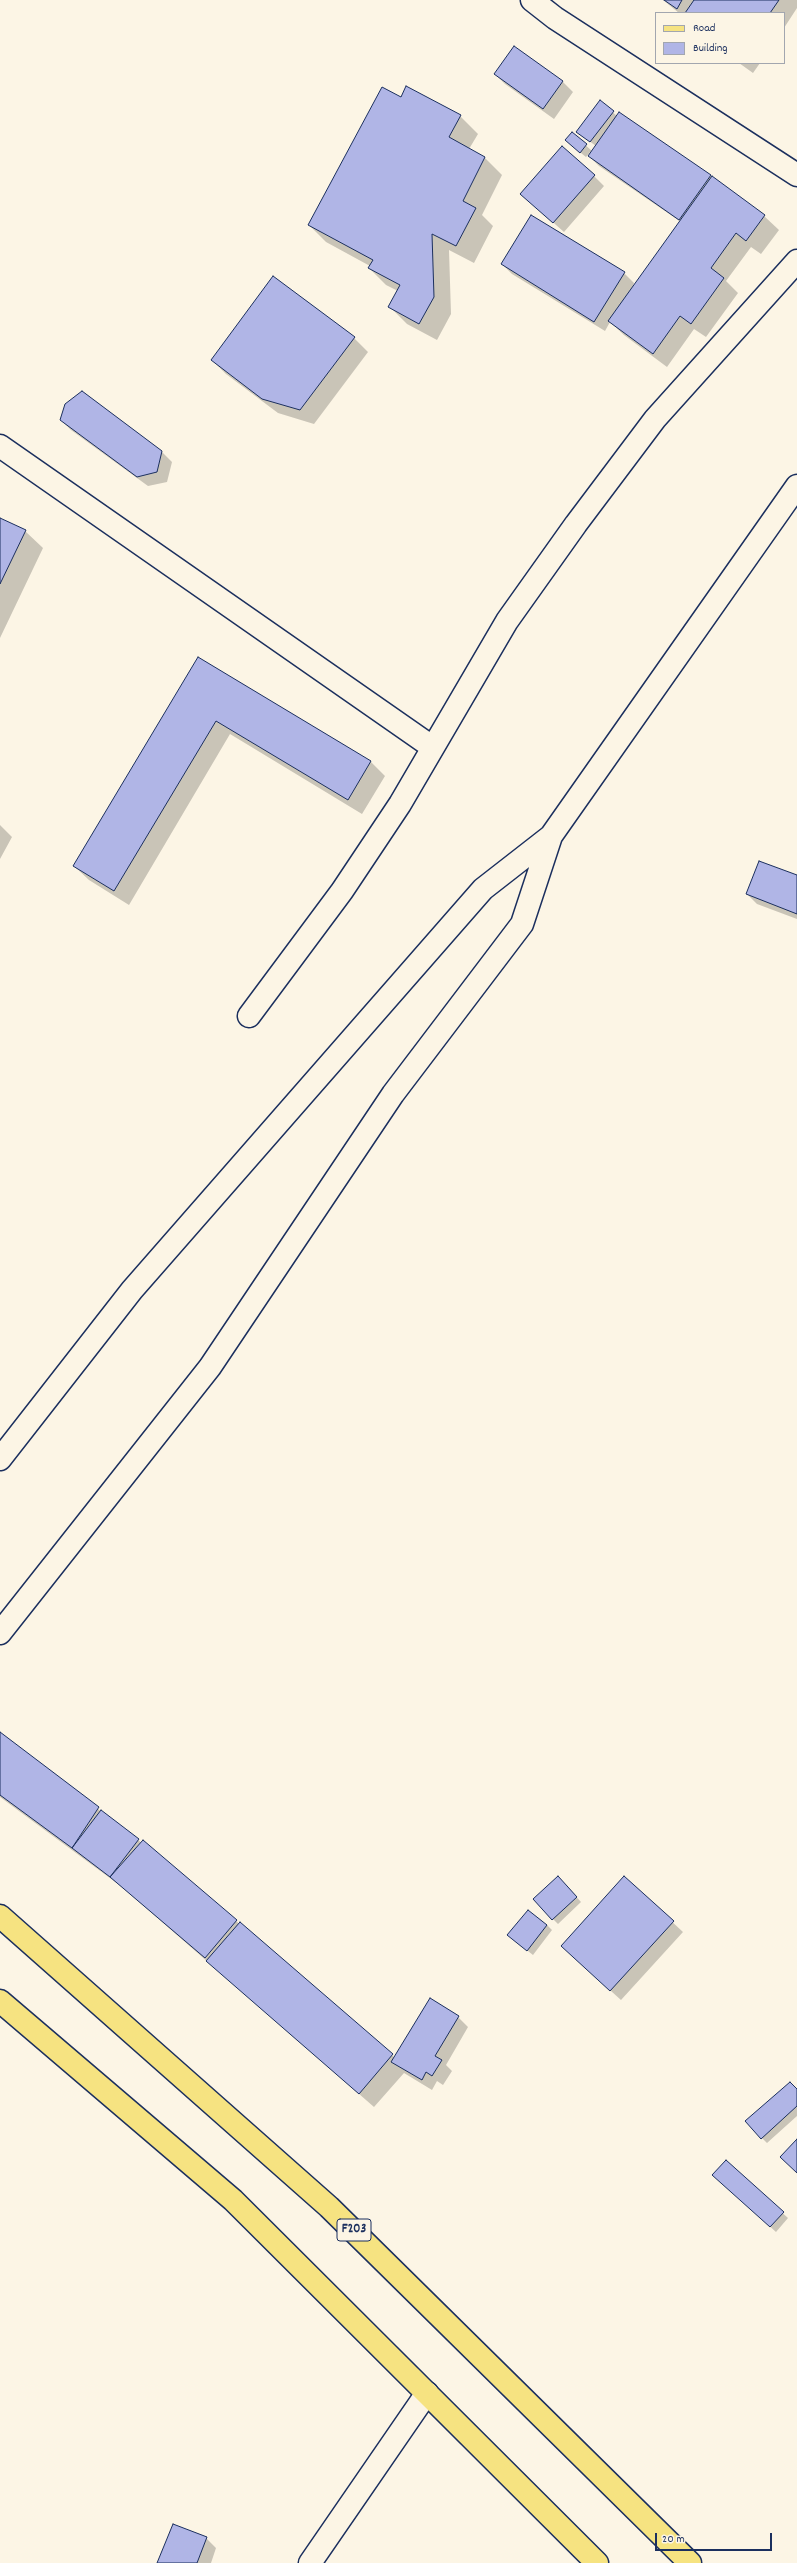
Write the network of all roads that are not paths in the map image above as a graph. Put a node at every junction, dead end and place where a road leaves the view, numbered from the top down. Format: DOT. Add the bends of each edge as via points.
graph roads {
  1 [pos="532,0"];
  2 [pos="797,175"];
  3 [pos="797,261"];
  4 [pos="0,446"];
  5 [pos="797,486"];
  6 [pos="432,747"];
  7 [pos="551,836"];
  8 [pos="249,1016"];
  9 [pos="0,1459"];
  10 [pos="0,1634"];
  11 [pos="0,1916"];
  12 [pos="0,2001"];
  13 [pos="427,2393"];
  14 [pos="310,2563"];
  15 [pos="598,2563"];
  16 [pos="690,2563"];
  1 -- 2 [label="street" via="555,18"];
  3 -- 6 [label="street" via="655,419 613,474 508,621"];
  4 -- 6 [label="street"];
  5 -- 7 [label="street"];
  6 -- 8 [label="street" via="400,804 342,891"];
  7 -- 9 [label="street" via="483,889 132,1290"];
  7 -- 10 [label="street" via="522,924 393,1094 210,1366"];
  11 -- 16 [label="main road, F203" via="329,2206"];
  12 -- 13 [label="main road" via="233,2200"];
  13 -- 14 [label="street"];
  13 -- 15 [label="main road"];
}
